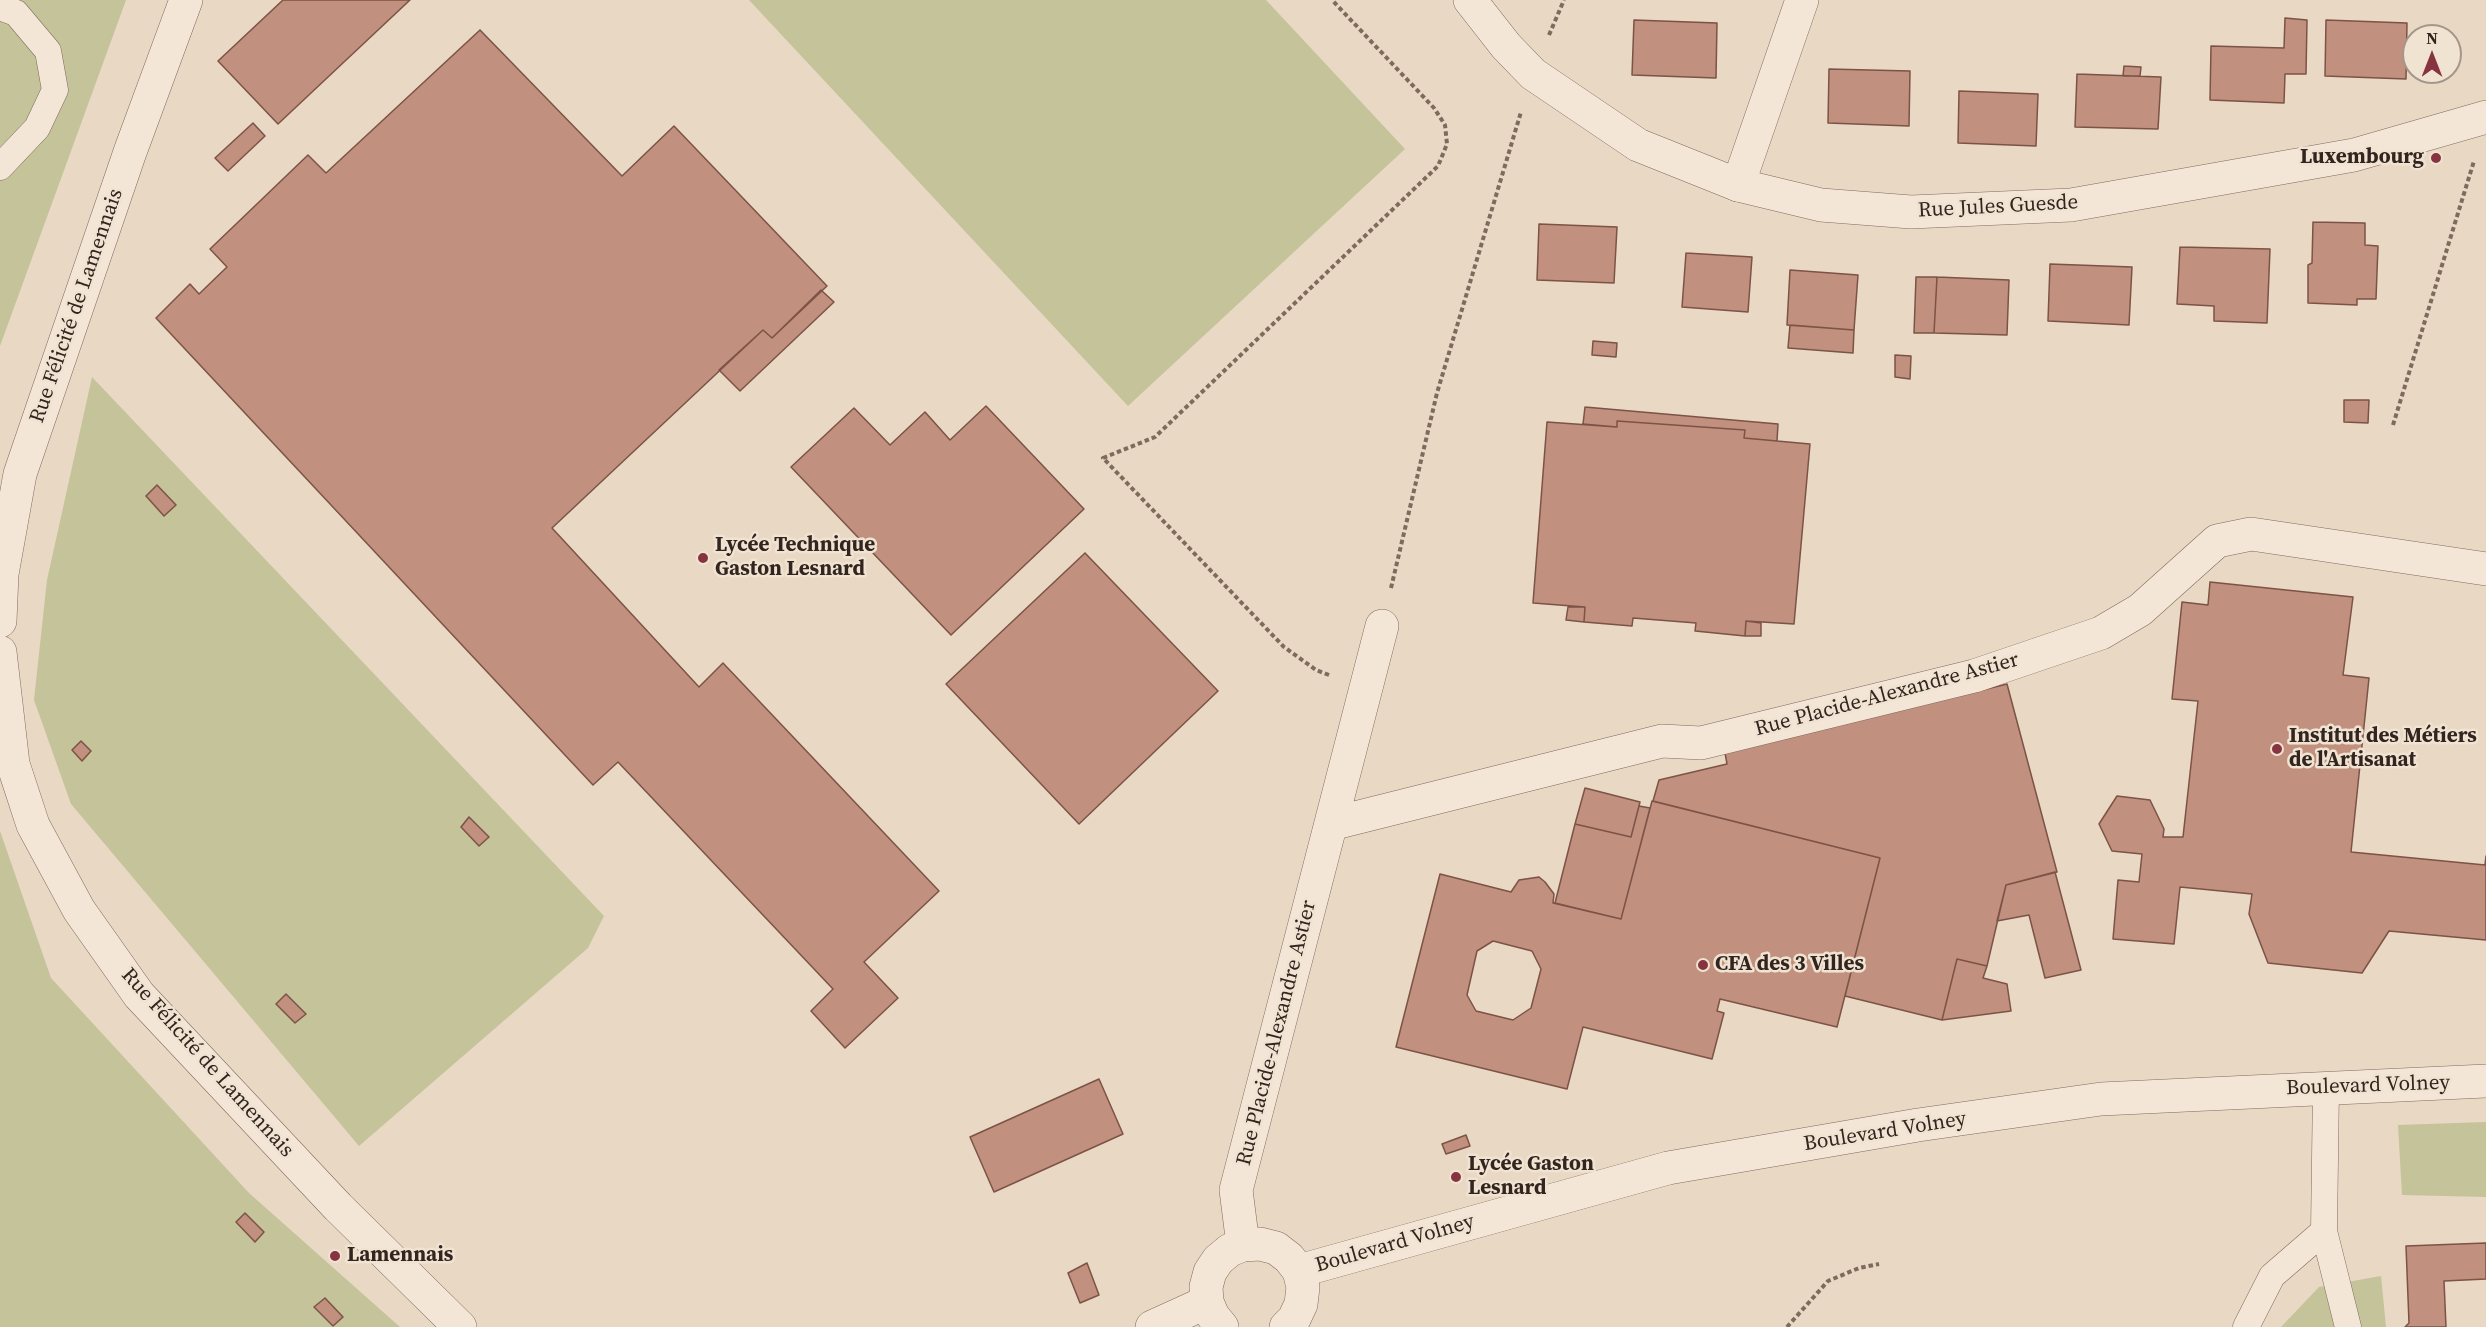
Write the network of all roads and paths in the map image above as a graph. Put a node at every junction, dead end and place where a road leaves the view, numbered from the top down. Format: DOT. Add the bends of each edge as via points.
graph roads {
  1 [pos="186,0"];
  2 [pos="1332,0"];
  3 [pos="1470,0"];
  4 [pos="1564,0"];
  5 [pos="1802,0"];
  6 [pos="0,7"];
  7 [pos="1533,74"];
  8 [pos="2486,117"];
  9 [pos="2477,152"];
  10 [pos="0,167"];
  11 [pos="1738,185"];
  12 [pos="2393,425"];
  13 [pos="2486,569"];
  14 [pos="0,621"];
  15 [pos="1382,626"];
  16 [pos="0,652"];
  17 [pos="1367,686"];
  18 [pos="1331,824"];
  19 [pos="2486,1081"];
  20 [pos="2326,1087"];
  21 [pos="2324,1231"];
  22 [pos="1243,1245"];
  23 [pos="1879,1264"];
  24 [pos="1299,1271"];
  25 [pos="1214,1314"];
  26 [pos="459,1327"];
  27 [pos="1152,1327"];
  28 [pos="1286,1327"];
  29 [pos="1787,1327"];
  30 [pos="2246,1327"];
  31 [pos="2348,1327"];
  1 -- 14 [label="street, Rue Félicité de Lamennais" via="20,474 2,574"];
  2 -- 17 [label="path" via="1434,108 1445,125 1447,144 1438,166 1155,437 1103,458 1284,647 1316,670"];
  3 -- 7 [label="street, Rue Jules Guesde"];
  4 -- 7 [label="path"];
  5 -- 11 [label="street"];
  6 -- 10 [label="lane" via="16,13 48,51 55,90 37,128"];
  7 -- 11 [label="street, Rue Jules Guesde" via="1638,144"];
  7 -- 15 [label="path" via="1437,393"];
  8 -- 11 [label="street, Rue Jules Guesde" via="2354,155 2071,205 1911,212 1821,205"];
  9 -- 12 [label="path"];
  13 -- 18 [label="street, Rue Placide-Alexandre Astier" via="2251,534 2217,541 2140,610 2101,633 1974,676 1701,743 1662,741"];
  15 -- 17 [label="street, Rue Placide-Alexandre Astier"];
  16 -- 26 [label="street, Rue Félicité de Lamennais" via="13,764 33,825 79,910 139,995 338,1207"];
  17 -- 18 [label="street, Rue Placide-Alexandre Astier"];
  18 -- 22 [label="street, Rue Placide-Alexandre Astier" via="1236,1190"];
  19 -- 20 [label="street, Boulevard Volney"];
  20 -- 21 [label="lane"];
  20 -- 24 [label="street, Boulevard Volney" via="2101,1099 1918,1125 1668,1168"];
  21 -- 30 [label="lane" via="2272,1276"];
  21 -- 31 [label="lane"];
  22 -- 24 [label="street, Boulevard Volney" via="1276,1248"];
  22 -- 25 [label="street" via="1230,1250 1210,1272 1206,1287"];
  23 -- 29 [label="path" via="1828,1281"];
  24 -- 28 [label="street, Boulevard Volney" via="1303,1287 1301,1304"];
  25 -- 27 [label="street"];
}
